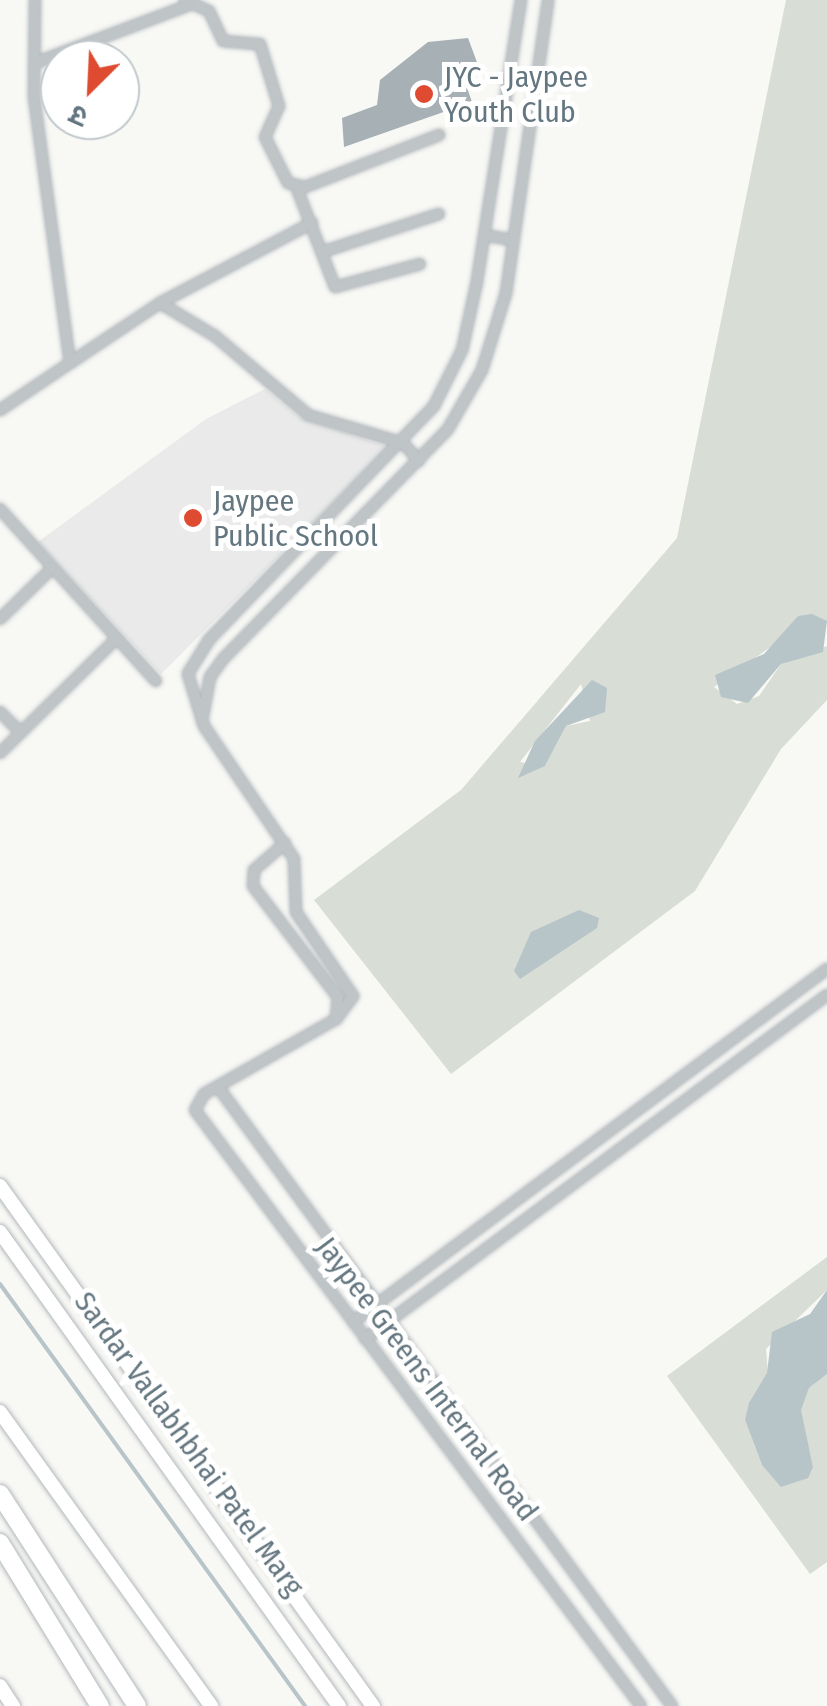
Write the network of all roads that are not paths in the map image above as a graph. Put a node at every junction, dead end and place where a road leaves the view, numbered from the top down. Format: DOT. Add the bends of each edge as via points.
graph roads {
  1 [pos="34,0"];
  2 [pos="522,0"];
  3 [pos="548,0"];
  4 [pos="187,3"];
  5 [pos="35,63"];
  6 [pos="439,135"];
  7 [pos="296,186"];
  8 [pos="439,214"];
  9 [pos="312,223"];
  10 [pos="484,236"];
  11 [pos="512,240"];
  12 [pos="322,252"];
  13 [pos="420,264"];
  14 [pos="160,303"];
  15 [pos="70,362"];
  16 [pos="0,410"];
  17 [pos="403,443"];
  18 [pos="419,461"];
  19 [pos="0,509"];
  20 [pos="51,570"];
  21 [pos="0,619"];
  22 [pos="117,638"];
  23 [pos="156,681"];
  24 [pos="0,712"];
  25 [pos="202,721"];
  26 [pos="20,732"];
  27 [pos="0,752"];
  28 [pos="284,843"];
  29 [pos="827,969"];
  30 [pos="827,995"];
  31 [pos="336,1019"];
  32 [pos="220,1092"];
  33 [pos="0,1186"];
  34 [pos="0,1232"];
  35 [pos="377,1304"];
  36 [pos="390,1321"];
  37 [pos="353,1322"];
  38 [pos="366,1339"];
  39 [pos="0,1412"];
  40 [pos="0,1494"];
  41 [pos="0,1543"];
  42 [pos="0,1686"];
  43 [pos="13,1706"];
  44 [pos="100,1706"];
  45 [pos="137,1706"];
  46 [pos="212,1706"];
  47 [pos="339,1706"];
  48 [pos="373,1706"];
  49 [pos="642,1706"];
  50 [pos="672,1706"];
  1 -- 5 [label="street"];
  2 -- 10 [label="street"];
  3 -- 11 [label="street"];
  4 -- 5 [label="street"];
  4 -- 7 [label="street" via="210,11 223,42 260,44 279,106 265,137 282,176"];
  5 -- 15 [label="street"];
  6 -- 7 [label="street"];
  7 -- 9 [label="street"];
  8 -- 12 [label="street"];
  9 -- 12 [label="street"];
  9 -- 14 [label="street"];
  10 -- 11 [label="street"];
  10 -- 17 [label="street" via="462,350 434,406"];
  11 -- 18 [label="street" via="506,293 482,370"];
  12 -- 13 [label="street" via="338,289"];
  14 -- 15 [label="street"];
  14 -- 17 [label="street" via="216,336 308,415"];
  15 -- 16 [label="street"];
  17 -- 18 [label="street"];
  17 -- 25 [label="street" via="196,655 190,696"];
  18 -- 25 [label="street" via="224,658 210,678"];
  19 -- 20 [label="street"];
  20 -- 21 [label="street"];
  20 -- 22 [label="street"];
  22 -- 23 [label="street"];
  22 -- 26 [label="street"];
  24 -- 26 [label="street"];
  25 -- 28 [label="street"];
  26 -- 27 [label="street"];
  28 -- 31 [label="street" via="294,859 296,912 353,996"];
  28 -- 31 [label="street" via="254,870 253,886 338,997"];
  29 -- 35 [label="street"];
  30 -- 36 [label="street"];
  31 -- 32 [label="street"];
  32 -- 35 [label="street, Jaypee Greens Internal Road"];
  32 -- 37 [label="street, Jaypee Greens Internal Road" via="198,1101 198,1118"];
  33 -- 48 [label="street, Sardar Vallabhbhai Patel Marg"];
  34 -- 47 [label="street, Sardar Vallabhbhai Patel Marg"];
  35 -- 36 [label="street, Jaypee Greens Internal Road"];
  35 -- 37 [label="street"];
  36 -- 38 [label="street"];
  36 -- 50 [label="street, Jaypee Greens Internal Road"];
  37 -- 38 [label="street, Jaypee Greens Internal Road"];
  38 -- 49 [label="street, Jaypee Greens Internal Road"];
  39 -- 46 [label="street"];
  40 -- 45 [label="highway"];
  41 -- 44 [label="highway"];
  42 -- 43 [label="street"];
}
